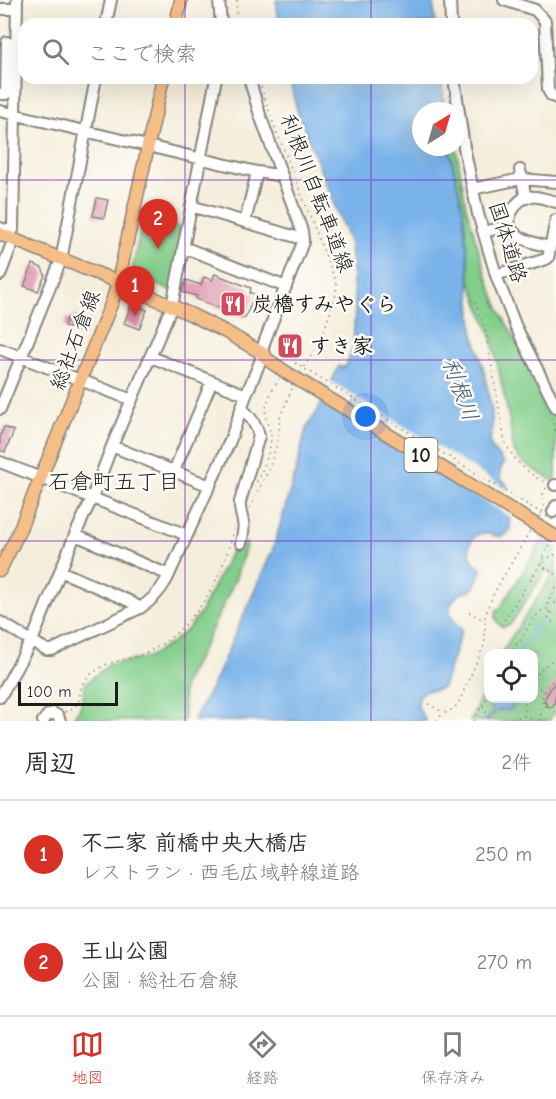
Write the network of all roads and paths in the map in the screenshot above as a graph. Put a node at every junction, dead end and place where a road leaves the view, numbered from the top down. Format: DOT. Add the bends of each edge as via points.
graph roads {
  1 [pos="111,0"];
  2 [pos="181,0"];
  3 [pos="219,0"];
  4 [pos="237,0"];
  5 [pos="450,0"];
  6 [pos="504,0"];
  7 [pos="17,5"];
  8 [pos="0,9"];
  9 [pos="107,18"];
  10 [pos="177,18"];
  11 [pos="220,18"];
  12 [pos="238,18"];
  13 [pos="451,18"];
  14 [pos="7,42"];
  15 [pos="11,69"];
  16 [pos="95,84"];
  17 [pos="162,84"];
  18 [pos="215,84"];
  19 [pos="251,84"];
  20 [pos="455,84"];
  21 [pos="261,87"];
  22 [pos="0,94"];
  23 [pos="556,98"];
  24 [pos="0,111"];
  25 [pos="15,115"];
  26 [pos="86,131"];
  27 [pos="148,145"];
  28 [pos="200,158"];
  29 [pos="257,172"];
  30 [pos="281,173"];
  31 [pos="521,174"];
  32 [pos="556,182"];
  33 [pos="477,188"];
  34 [pos="526,198"];
  35 [pos="556,202"];
  36 [pos="191,207"];
  37 [pos="556,220"];
  38 [pos="245,222"];
  39 [pos="510,225"];
  40 [pos="0,228"];
  41 [pos="488,231"];
  42 [pos="0,234"];
  43 [pos="303,239"];
  44 [pos="25,245"];
  45 [pos="5,247"];
  46 [pos="183,247"];
  47 [pos="550,247"];
  48 [pos="61,260"];
  49 [pos="502,273"];
  50 [pos="0,275"];
  51 [pos="118,282"];
  52 [pos="286,287"];
  53 [pos="475,302"];
  54 [pos="172,306"];
  55 [pos="0,349"];
  56 [pos="263,353"];
  57 [pos="22,357"];
  58 [pos="151,357"];
  59 [pos="292,370"];
  60 [pos="81,380"];
  61 [pos="212,381"];
  62 [pos="293,385"];
  63 [pos="246,394"];
  64 [pos="132,400"];
  65 [pos="556,407"];
  66 [pos="0,409"];
  67 [pos="242,410"];
  68 [pos="112,446"];
  69 [pos="0,462"];
  70 [pos="174,471"];
  71 [pos="41,478"];
  72 [pos="210,486"];
  73 [pos="92,498"];
  74 [pos="247,512"];
  75 [pos="555,516"];
  76 [pos="538,517"];
  77 [pos="235,522"];
  78 [pos="533,527"];
  79 [pos="556,528"];
  80 [pos="75,535"];
  81 [pos="187,535"];
  82 [pos="554,539"];
  83 [pos="241,543"];
  84 [pos="556,552"];
  85 [pos="554,556"];
  86 [pos="544,559"];
  87 [pos="556,560"];
  88 [pos="0,570"];
  89 [pos="60,571"];
  90 [pos="556,574"];
  91 [pos="169,575"];
  92 [pos="556,588"];
  93 [pos="556,603"];
  94 [pos="546,605"];
  95 [pos="140,608"];
  96 [pos="549,610"];
  97 [pos="468,612"];
  98 [pos="556,616"];
  99 [pos="504,620"];
  100 [pos="0,622"];
  101 [pos="485,622"];
  102 [pos="556,626"];
  103 [pos="32,641"];
  104 [pos="513,649"];
  105 [pos="556,657"];
  106 [pos="538,674"];
  107 [pos="556,678"];
  108 [pos="538,687"];
  109 [pos="544,691"];
  110 [pos="548,693"];
  111 [pos="0,697"];
  112 [pos="484,703"];
  113 [pos="525,703"];
  114 [pos="428,704"];
  115 [pos="482,705"];
  116 [pos="444,713"];
  117 [pos="524,716"];
  118 [pos="61,717"];
  119 [pos="533,720"];
  120 [pos="43,721"];
  121 [pos="436,721"];
  122 [pos="474,721"];
  123 [pos="490,721"];
  124 [pos="500,721"];
  125 [pos="519,721"];
  126 [pos="539,721"];
  1 -- 9 [label="street"];
  2 -- 10 [label="main road"];
  3 -- 11 [label="street"];
  4 -- 12 [label="path"];
  5 -- 13 [label="street"];
  6 -- 23 [label="street" via="535,10 545,21 548,90"];
  7 -- 8 [label="street"];
  7 -- 15 [label="street"];
  14 -- 15 [label="street"];
  15 -- 22 [label="street" via="6,94"];
  15 -- 25 [label="street"];
  16 -- 26 [label="street"];
  17 -- 27 [label="main road, 総社石倉線"];
  18 -- 28 [label="street"];
  19 -- 30 [label="street"];
  20 -- 65 [label="street, 国体道路" via="466,158 494,267 516,327"];
  21 -- 59 [label="path, 利根川自転車道線" via="337,286 320,343"];
  24 -- 25 [label="street"];
  25 -- 26 [label="street"];
  25 -- 40 [label="street" via="13,230"];
  26 -- 27 [label="street"];
  26 -- 48 [label="street"];
  27 -- 28 [label="street"];
  27 -- 51 [label="main road, 総社石倉線"];
  28 -- 29 [label="street"];
  28 -- 36 [label="street"];
  29 -- 30 [label="street"];
  29 -- 38 [label="street"];
  30 -- 43 [label="street"];
  31 -- 32 [label="street"];
  31 -- 33 [label="street"];
  31 -- 34 [label="street"];
  34 -- 35 [label="street"];
  34 -- 39 [label="street" via="509,216"];
  36 -- 38 [label="street"];
  36 -- 46 [label="street"];
  37 -- 47 [label="street"];
  38 -- 43 [label="street"];
  39 -- 41 [label="street"];
  39 -- 47 [label="street" via="524,240"];
  42 -- 44 [label="main road, 10"];
  43 -- 52 [label="street"];
  44 -- 45 [label="main road, 10"];
  44 -- 48 [label="main road, 10"];
  45 -- 50 [label="street"];
  46 -- 52 [label="street"];
  46 -- 54 [label="street"];
  47 -- 49 [label="street" via="544,261"];
  48 -- 51 [label="main road, 10"];
  48 -- 57 [label="street"];
  51 -- 54 [label="main road, 10"];
  51 -- 60 [label="main road, 総社石倉線"];
  52 -- 56 [label="street"];
  53 -- 76 [label="path" via="485,329 505,442 519,464 548,485 542,496 544,508"];
  54 -- 56 [label="main road, 10"];
  54 -- 58 [label="street"];
  55 -- 57 [label="street"];
  56 -- 59 [label="main road, 10" via="271,354"];
  56 -- 63 [label="street"];
  57 -- 60 [label="street"];
  57 -- 66 [label="street"];
  58 -- 61 [label="street"];
  58 -- 64 [label="street"];
  59 -- 75 [label="path, bridge"];
  59 -- 79 [label="main road, 10"];
  59 -- 82 [label="main road, 10, bridge"];
  60 -- 64 [label="street"];
  60 -- 71 [label="main road, 総社石倉線"];
  61 -- 63 [label="street"];
  61 -- 70 [label="street"];
  62 -- 74 [label="path" via="280,418 269,469"];
  63 -- 67 [label="street"];
  64 -- 68 [label="street"];
  67 -- 72 [label="street"];
  67 -- 83 [label="street" via="259,435 240,502"];
  68 -- 70 [label="street"];
  68 -- 73 [label="street"];
  69 -- 71 [label="street"];
  70 -- 72 [label="street"];
  71 -- 73 [label="street"];
  71 -- 88 [label="main road, 総社石倉線"];
  72 -- 81 [label="street"];
  73 -- 80 [label="street"];
  73 -- 81 [label="street"];
  77 -- 118 [label="path" via="217,576 190,620 143,655 116,660 95,671 83,683 79,702"];
  78 -- 101 [label="path" via="494,592"];
  80 -- 89 [label="street"];
  80 -- 91 [label="street"];
  81 -- 91 [label="street"];
  82 -- 86 [label="path"];
  84 -- 85 [label="path"];
  85 -- 86 [label="path"];
  85 -- 87 [label="path"];
  86 -- 90 [label="path" via="546,568"];
  86 -- 99 [label="path"];
  89 -- 95 [label="street"];
  89 -- 103 [label="street"];
  91 -- 95 [label="street"];
  92 -- 94 [label="path"];
  93 -- 94 [label="path"];
  94 -- 96 [label="path"];
  94 -- 104 [label="path"];
  95 -- 103 [label="street" via="52,650"];
  96 -- 98 [label="path"];
  96 -- 102 [label="path" via="548,617"];
  97 -- 101 [label="path"];
  100 -- 103 [label="street"];
  101 -- 116 [label="path" via="485,643 464,692 457,706"];
  103 -- 111 [label="street"];
  105 -- 106 [label="path"];
  107 -- 109 [label="path"];
  108 -- 109 [label="path"];
  109 -- 110 [label="path"];
  109 -- 126 [label="path"];
  112 -- 115 [label="path"];
  113 -- 117 [label="path"];
  114 -- 116 [label="path"];
  115 -- 122 [label="path"];
  115 -- 123 [label="path"];
  116 -- 121 [label="path"];
  117 -- 119 [label="path"];
  117 -- 124 [label="path"];
  117 -- 125 [label="path"];
  118 -- 120 [label="street" via="53,713"];
}
